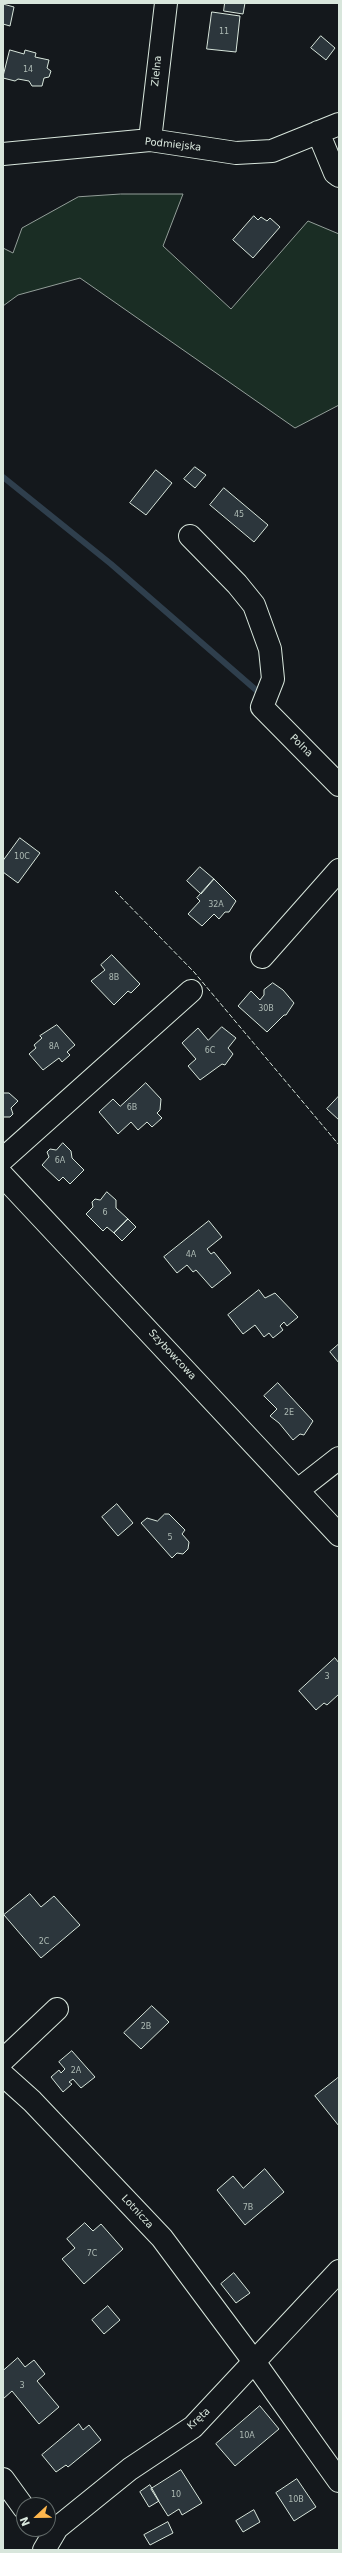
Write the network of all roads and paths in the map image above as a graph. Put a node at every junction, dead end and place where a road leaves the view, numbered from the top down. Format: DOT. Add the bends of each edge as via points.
graph roads {
  1 [pos="166,3"];
  2 [pos="339,124"];
  3 [pos="318,132"];
  4 [pos="150,140"];
  5 [pos="3,154"];
  6 [pos="339,176"];
  7 [pos="190,536"];
  8 [pos="339,785"];
  9 [pos="339,870"];
  10 [pos="262,957"];
  11 [pos="191,991"];
  12 [pos="3,1158"];
  13 [pos="3,1176"];
  14 [pos="339,1458"];
  15 [pos="298,1490"];
  16 [pos="339,1535"];
  17 [pos="57,2009"];
  18 [pos="3,2060"];
  19 [pos="3,2075"];
  20 [pos="339,2271"];
  21 [pos="255,2363"];
  22 [pos="3,2479"];
  23 [pos="339,2481"];
  24 [pos="16,2497"];
  25 [pos="44,2541"];
  1 -- 4 [label="street, Zielna"];
  2 -- 3 [label="street, Podmiejska"];
  3 -- 4 [label="street, Podmiejska" via="272,151 243,153"];
  3 -- 6 [label="street" via="335,173"];
  4 -- 5 [label="street, Podmiejska"];
  7 -- 8 [label="street, Polna" via="254,605 270,648 273,679 262,707"];
  9 -- 10 [label="street"];
  11 -- 12 [label="street"];
  13 -- 15 [label="street, Szybowcowa"];
  14 -- 15 [label="street"];
  15 -- 16 [label="street, Szybowcowa"];
  17 -- 18 [label="street"];
  19 -- 21 [label="street, Lotnicza" via="32,2101 162,2238"];
  20 -- 21 [label="street, Kręta"];
  21 -- 23 [label="street, Lotnicza"];
  21 -- 25 [label="street, Kręta" via="193,2427 124,2474"];
  22 -- 24 [label="street"];
}
